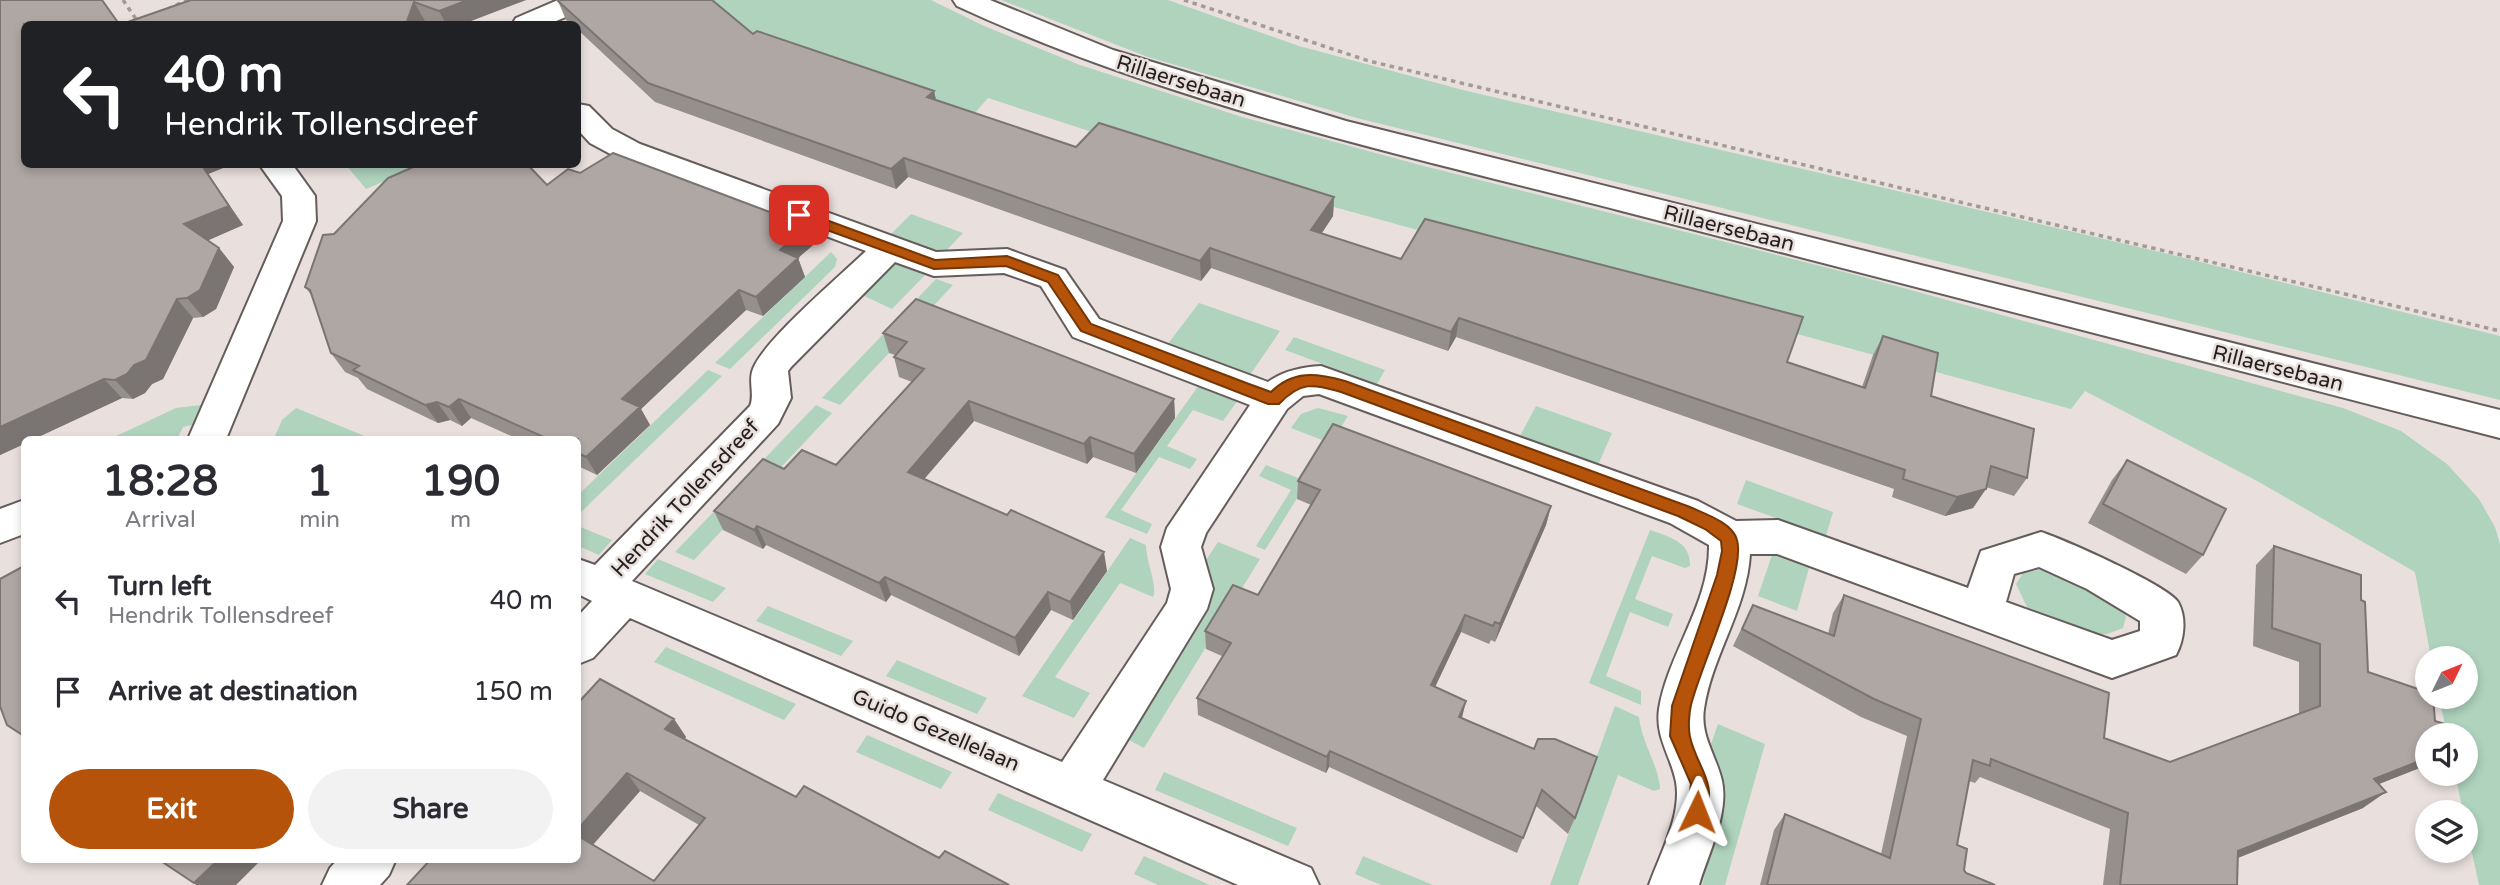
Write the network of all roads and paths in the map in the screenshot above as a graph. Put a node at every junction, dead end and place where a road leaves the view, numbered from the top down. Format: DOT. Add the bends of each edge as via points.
graph roads {
  1 [pos="123,0"];
  2 [pos="187,0"];
  3 [pos="582,0"];
  4 [pos="967,0"];
  5 [pos="1184,0"];
  6 [pos="162,12"];
  7 [pos="137,21"];
  8 [pos="533,21"];
  9 [pos="581,116"];
  10 [pos="278,168"];
  11 [pos="888,248"];
  12 [pos="2500,331"];
  13 [pos="1274,400"];
  14 [pos="2500,424"];
  15 [pos="208,436"];
  16 [pos="21,517"];
  17 [pos="0,527"];
  18 [pos="1728,538"];
  19 [pos="601,586"];
  20 [pos="1982,612"];
  21 [pos="581,637"];
  22 [pos="1071,789"];
  23 [pos="368,863"];
  24 [pos="347,885"];
  25 [pos="1294,885"];
  26 [pos="1674,885"];
  1 -- 7 [label="path"];
  2 -- 6 [label="path"];
  3 -- 8 [label="street"];
  4 -- 14 [label="street, Rillaersebaan" via="1155,75 1337,128"];
  5 -- 12 [label="path" via="1381,64"];
  9 -- 11 [label="street" via="601,136 629,151"];
  10 -- 15 [label="street" via="302,199 302,214"];
  11 -- 13 [label="street" via="934,264 1007,261 1053,278 1086,328"];
  11 -- 19 [label="street, Hendrik Tollensdreef" via="778,358 770,371 772,398 765,414"];
  13 -- 18 [label="street" via="1299,380 1345,387 1684,512"];
  13 -- 22 [label="street" via="1187,528 1181,547 1192,589 1186,609"];
  16 -- 17 [label="street"];
  18 -- 20 [label="street" via="1778,537"];
  18 -- 26 [label="street" via="1731,551 1726,575 1682,706 1680,736 1700,784 1697,812"];
  19 -- 21 [label="street, Hendrik Tollensdreef"];
  19 -- 22 [label="street, Guido Gezellelaan"];
  22 -- 25 [label="street, Guido Gezellelaan"];
  23 -- 24 [label="street"];
}
